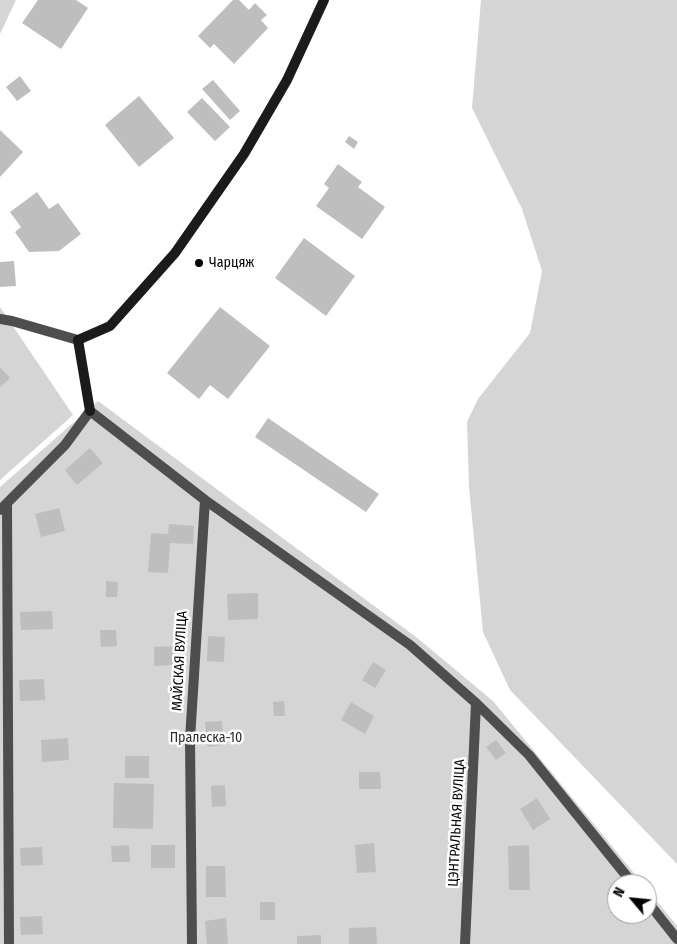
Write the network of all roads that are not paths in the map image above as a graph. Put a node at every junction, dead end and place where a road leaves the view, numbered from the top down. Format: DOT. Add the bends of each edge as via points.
graph roads {
  1 [pos="324,0"];
  2 [pos="0,319"];
  3 [pos="78,340"];
  4 [pos="90,411"];
  5 [pos="204,500"];
  6 [pos="3,507"];
  7 [pos="476,704"];
  8 [pos="626,874"];
  9 [pos="657,914"];
  10 [pos="677,939"];
  11 [pos="9,944"];
  12 [pos="192,944"];
  13 [pos="465,944"];
  1 -- 3 [label="street" via="287,80 244,154 175,253 110,326"];
  2 -- 3 [label="street"];
  3 -- 4 [label="street"];
  4 -- 5 [label="street"];
  4 -- 6 [label="street" via="65,445"];
  5 -- 7 [label="street" via="410,645"];
  5 -- 12 [label="street, МАЙСКАЯ ВУЛІЦА" via="190,739"];
  6 -- 11 [label="street"];
  7 -- 8 [label="street" via="529,755"];
  7 -- 13 [label="street, ЦЭНТРАЛЬНАЯ ВУЛІЦА"];
  9 -- 10 [label="street"];
}
